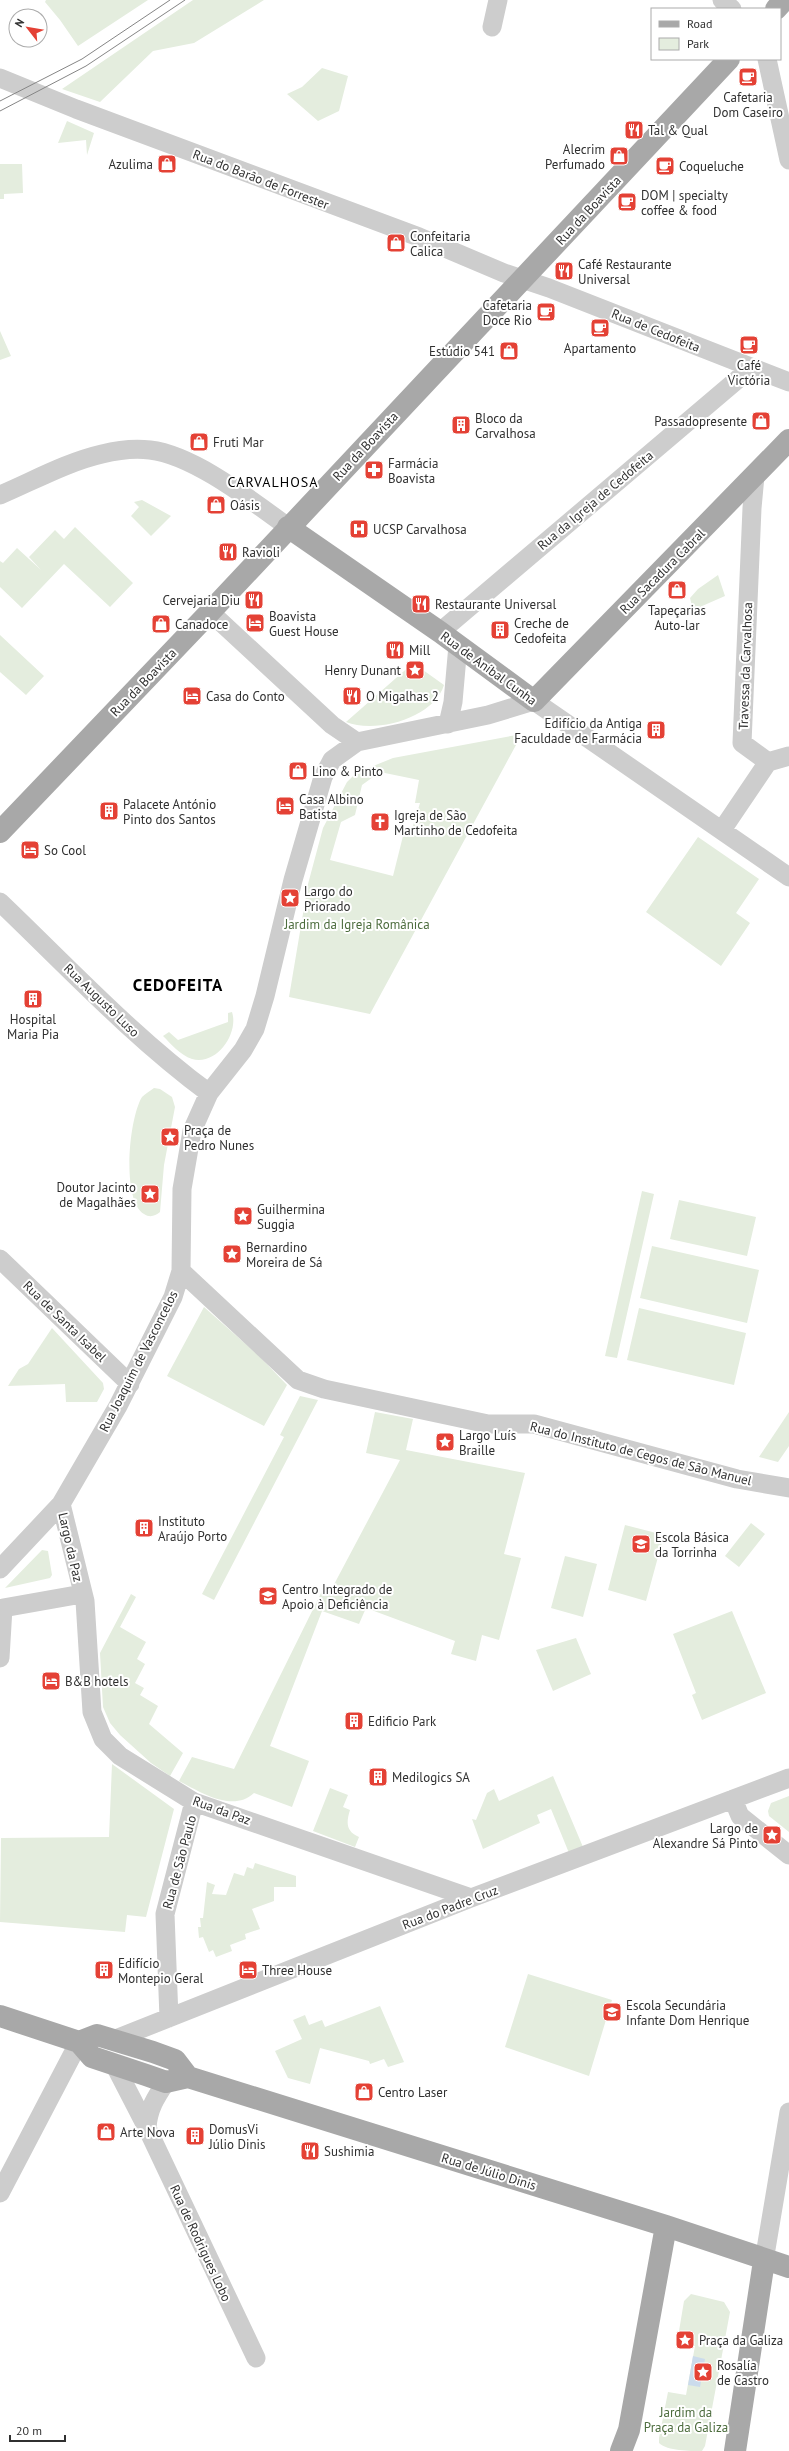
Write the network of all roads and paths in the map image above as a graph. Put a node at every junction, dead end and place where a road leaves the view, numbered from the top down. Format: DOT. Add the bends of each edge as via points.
graph roads {
  1 [pos="498,0"];
  2 [pos="722,0"];
  3 [pos="784,0"];
  4 [pos="731,8"];
  5 [pos="777,8"];
  6 [pos="492,27"];
  7 [pos="728,60"];
  8 [pos="767,60"];
  9 [pos="0,78"];
  10 [pos="789,160"];
  11 [pos="522,279"];
  12 [pos="750,368"];
  13 [pos="789,382"];
  14 [pos="789,440"];
  15 [pos="755,476"];
  16 [pos="0,495"];
  17 [pos="288,527"];
  18 [pos="210,612"];
  19 [pos="440,632"];
  20 [pos="458,645"];
  21 [pos="534,701"];
  22 [pos="448,724"];
  23 [pos="357,742"];
  24 [pos="789,756"];
  25 [pos="768,762"];
  26 [pos="722,830"];
  27 [pos="0,832"];
  28 [pos="789,877"];
  29 [pos="0,902"];
  30 [pos="209,1093"];
  31 [pos="0,1259"];
  32 [pos="181,1271"];
  33 [pos="130,1384"];
  34 [pos="789,1488"];
  35 [pos="61,1504"];
  36 [pos="0,1569"];
  37 [pos="82,1594"];
  38 [pos="2,1606"];
  39 [pos="0,1658"];
  40 [pos="789,1778"];
  41 [pos="733,1800"];
  42 [pos="194,1802"];
  43 [pos="789,1855"];
  44 [pos="471,1898"];
  45 [pos="0,2016"];
  46 [pos="168,2018"];
  47 [pos="113,2040"];
  48 [pos="79,2042"];
  49 [pos="114,2064"];
  50 [pos="188,2076"];
  51 [pos="166,2082"];
  52 [pos="789,2112"];
  53 [pos="147,2128"];
  54 [pos="0,2193"];
  55 [pos="666,2226"];
  56 [pos="764,2261"];
  57 [pos="789,2267"];
  58 [pos="256,2358"];
  59 [pos="621,2451"];
  60 [pos="734,2451"];
  1 -- 6 [label="street"];
  2 -- 4 [label="street"];
  3 -- 5 [label="main road"];
  7 -- 11 [label="main road, Rua da Boavista"];
  8 -- 10 [label="street"];
  9 -- 11 [label="street, Rua do Barão de Forrester" via="114,124 419,237"];
  11 -- 12 [label="street, Rua de Cedofeita"];
  11 -- 17 [label="main road, Rua da Boavista"];
  12 -- 13 [label="street, Rua de Cedofeita"];
  12 -- 19 [label="street, Rua da Igreja de Cedofeita"];
  14 -- 15 [label="main road, Rua Sacadura Cabral"];
  15 -- 21 [label="main road, Rua Sacadura Cabral"];
  15 -- 25 [label="street, Travessa da Carvalhosa" via="742,743"];
  16 -- 17 [label="street" via="101,454 117,450 151,450 188,462 214,476"];
  17 -- 18 [label="main road, Rua da Boavista"];
  17 -- 19 [label="main road, Rua de Aníbal Cunha"];
  18 -- 23 [label="street" via="332,725"];
  18 -- 27 [label="main road, Rua da Boavista"];
  19 -- 20 [label="main road, Rua de Aníbal Cunha"];
  20 -- 21 [label="main road, Rua de Aníbal Cunha"];
  20 -- 22 [label="street" via="454,702"];
  21 -- 22 [label="street"];
  21 -- 26 [label="street, Rua de Aníbal Cunha"];
  22 -- 23 [label="street"];
  23 -- 30 [label="street" via="332,760 323,777 293,880 255,1029 243,1050"];
  24 -- 25 [label="street"];
  25 -- 26 [label="street"];
  26 -- 28 [label="street, Rua de Aníbal Cunha"];
  29 -- 30 [label="street, Rua Augusto Luso" via="145,1040"];
  30 -- 32 [label="street, Rua Joaquim de Vasconcelos" via="192,1131 186,1160 182,1189"];
  31 -- 33 [label="street, Rua de Santa Isabel"];
  32 -- 33 [label="street, Rua Joaquim de Vasconcelos" via="173,1297"];
  32 -- 34 [label="street, Rua do Instituto de Cegos de São Manuel" via="298,1380 324,1389 488,1424 534,1424 737,1479"];
  33 -- 35 [label="street, Rua Joaquim de Vasconcelos"];
  35 -- 36 [label="street, Largo da Paz"];
  35 -- 37 [label="street, Largo da Paz"];
  37 -- 38 [label="street, Largo da Paz"];
  37 -- 42 [label="street, Rua da Paz" via="85,1601 92,1712 103,1739 120,1756"];
  38 -- 39 [label="street"];
  40 -- 41 [label="street, Rua do Padre Cruz"];
  41 -- 43 [label="street" via="740,1816"];
  41 -- 44 [label="street, Rua do Padre Cruz"];
  42 -- 44 [label="street, Rua da Paz"];
  42 -- 46 [label="street, Rua de São Paulo" via="165,1914"];
  44 -- 46 [label="street, Rua do Padre Cruz"];
  45 -- 48 [label="main road"];
  46 -- 47 [label="street, Rua do Padre Cruz"];
  47 -- 48 [label="main road" via="97,2035"];
  47 -- 50 [label="main road" via="175,2060"];
  48 -- 49 [label="main road" via="92,2057"];
  48 -- 54 [label="street"];
  49 -- 51 [label="main road"];
  49 -- 53 [label="street, Rua de Rodrigues Lobo"];
  50 -- 51 [label="main road"];
  50 -- 55 [label="main road, Rua de Júlio Dinis"];
  51 -- 53 [label="street" via="154,2099 148,2115"];
  52 -- 56 [label="street"];
  53 -- 58 [label="street, Rua de Rodrigues Lobo"];
  55 -- 56 [label="main road, Rua de Júlio Dinis"];
  55 -- 59 [label="main road" via="630,2422"];
  56 -- 57 [label="main road, Rua de Júlio Dinis"];
  56 -- 60 [label="main road"];
}
